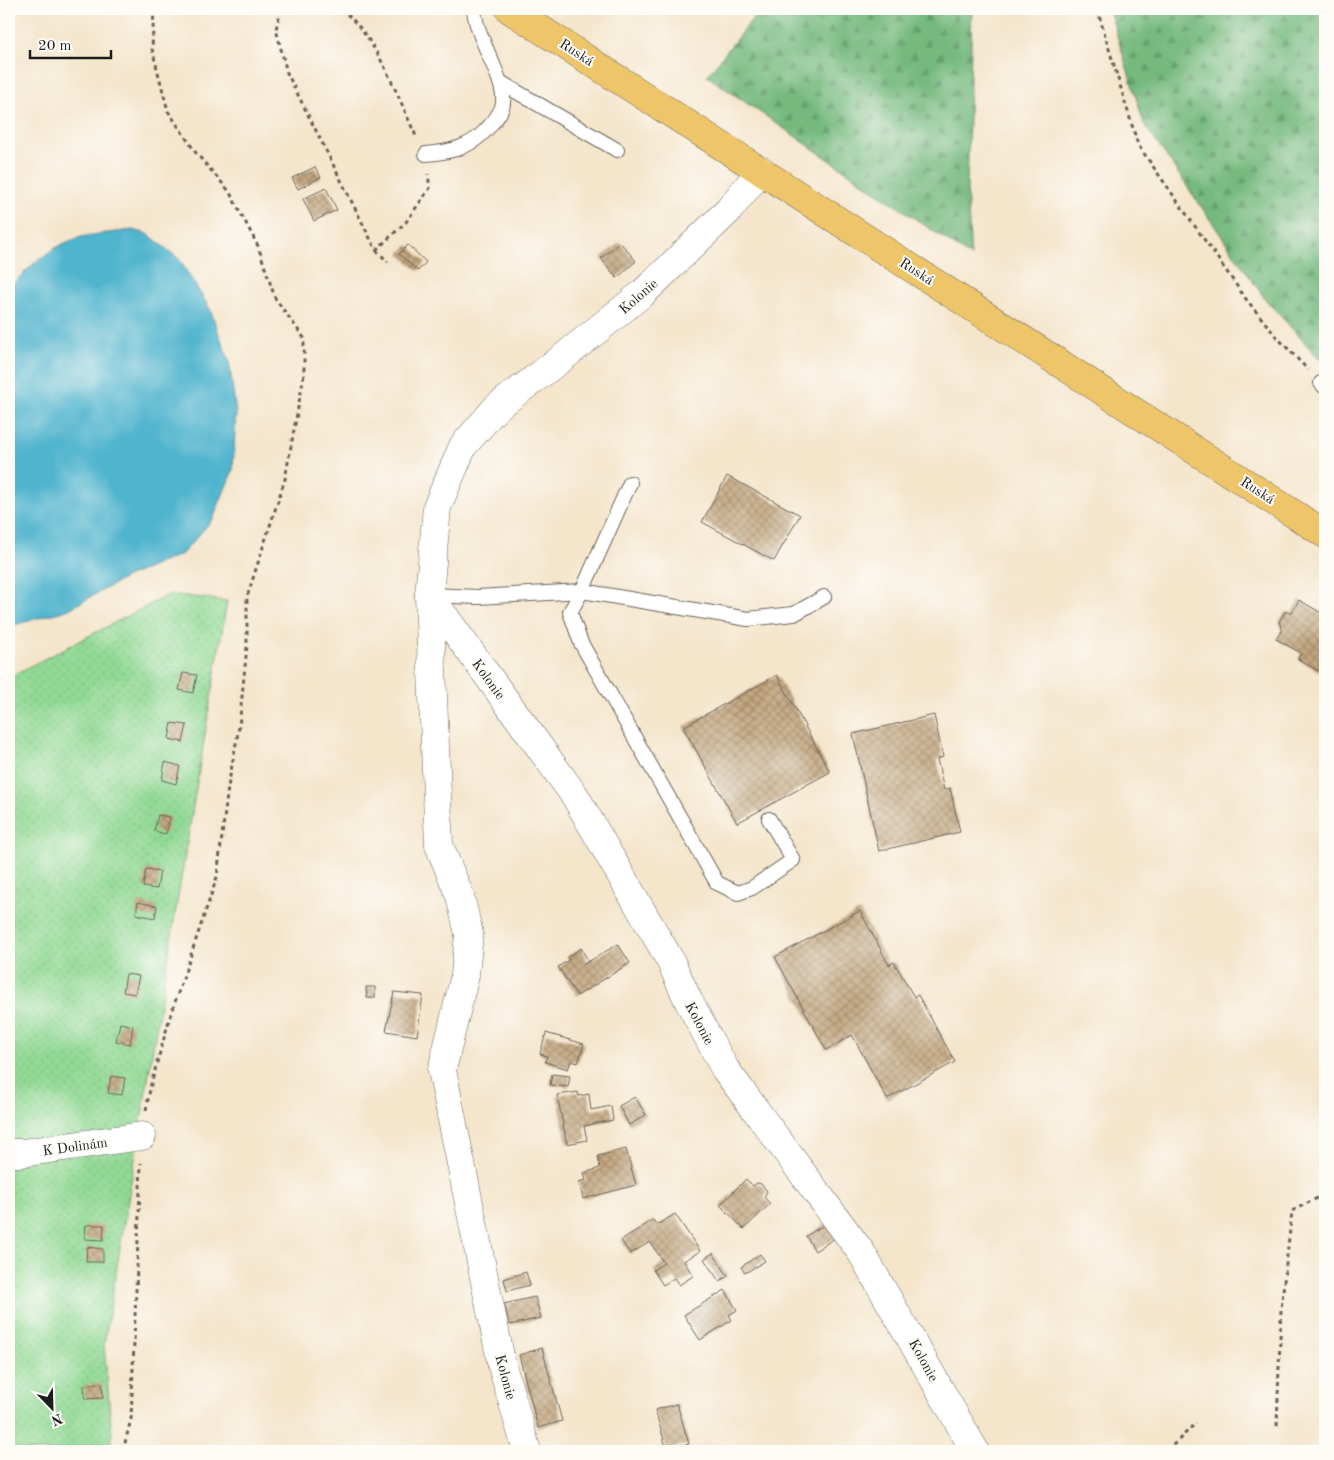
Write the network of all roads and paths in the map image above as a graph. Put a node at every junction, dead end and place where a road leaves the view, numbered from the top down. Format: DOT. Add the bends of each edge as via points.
graph roads {
  1 [pos="154,9"];
  2 [pos="281,9"];
  3 [pos="341,9"];
  4 [pos="474,9"];
  5 [pos="509,9"];
  6 [pos="1097,9"];
  7 [pos="500,82"];
  8 [pos="617,150"];
  9 [pos="426,154"];
  10 [pos="761,170"];
  11 [pos="376,250"];
  12 [pos="388,262"];
  13 [pos="1323,385"];
  14 [pos="630,483"];
  15 [pos="1325,534"];
  16 [pos="582,591"];
  17 [pos="429,595"];
  18 [pos="824,597"];
  19 [pos="769,819"];
  20 [pos="142,1136"];
  21 [pos="9,1152"];
  22 [pos="1325,1194"];
  23 [pos="1196,1423"];
  24 [pos="1277,1426"];
  25 [pos="974,1450"];
  26 [pos="123,1451"];
  27 [pos="527,1451"];
  28 [pos="1167,1451"];
  1 -- 20 [label="path" via="152,49 168,111 196,153 229,191 258,246 275,298 304,338 304,375 285,479 247,597 247,646 239,727 217,877 151,1084"];
  2 -- 11 [label="path" via="276,29 287,73"];
  3 -- 9 [label="path" via="352,17 372,44"];
  4 -- 7 [label="lane" via="479,34"];
  5 -- 10 [label="main road, Ruská"];
  6 -- 13 [label="path" via="1138,145 1246,299"];
  7 -- 8 [label="lane"];
  7 -- 9 [label="lane" via="503,104 476,140 454,150"];
  9 -- 11 [label="path" via="430,188 406,222"];
  10 -- 15 [label="main road, Ruská"];
  10 -- 17 [label="street, Kolonie" via="728,211 642,293 497,406 463,446 437,507"];
  11 -- 12 [label="path"];
  14 -- 16 [label="lane"];
  16 -- 17 [label="lane" via="478,597"];
  16 -- 18 [label="lane" via="748,620 794,614"];
  16 -- 19 [label="lane" via="570,612 581,644 717,883 738,893 752,888 793,860"];
  17 -- 25 [label="street, Kolonie" via="575,796 670,960 725,1069 860,1252"];
  17 -- 27 [label="street, Kolonie" via="439,846 460,896 470,934 465,975 442,1070 502,1366"];
  20 -- 21 [label="street, K Dolinám" via="22,1153"];
  20 -- 26 [label="path" via="131,1419"];
  22 -- 24 [label="path" via="1292,1211 1281,1309"];
  23 -- 28 [label="path"];
}
